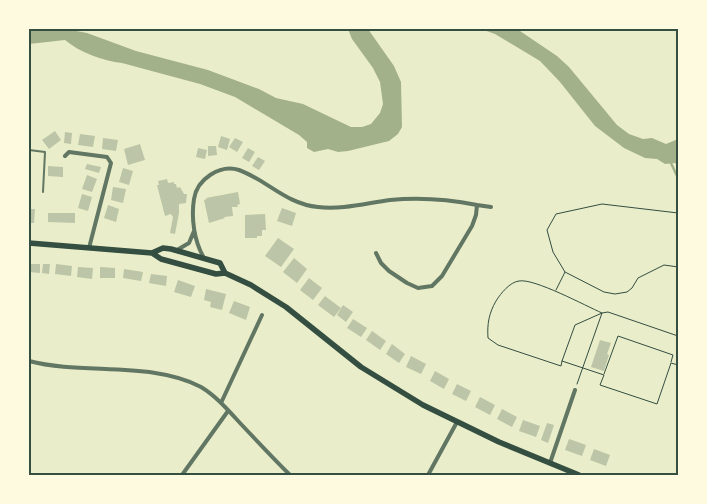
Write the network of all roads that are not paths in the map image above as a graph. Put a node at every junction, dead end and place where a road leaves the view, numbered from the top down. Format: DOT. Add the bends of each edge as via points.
graph roads {
  1 [pos="29,150"];
  2 [pos="65,156"];
  3 [pos="43,192"];
  4 [pos="477,205"];
  5 [pos="491,207"];
  6 [pos="194,231"];
  7 [pos="29,243"];
  8 [pos="89,248"];
  9 [pos="177,250"];
  10 [pos="376,252"];
  11 [pos="152,253"];
  12 [pos="204,258"];
  13 [pos="225,273"];
  14 [pos="262,315"];
  15 [pos="29,361"];
  16 [pos="575,390"];
  17 [pos="221,403"];
  18 [pos="228,411"];
  19 [pos="458,422"];
  20 [pos="550,464"];
  21 [pos="182,475"];
  22 [pos="290,475"];
  23 [pos="428,475"];
  24 [pos="580,475"];
  1 -- 3 [label="lane" via="45,152"];
  2 -- 8 [label="street" via="70,152 107,157 111,163"];
  4 -- 5 [label="street"];
  4 -- 6 [label="street" via="419,198 317,207 286,197 239,170 226,169 207,177 196,191 192,208"];
  4 -- 10 [label="street" via="472,226 442,276 432,286 418,288 407,283 381,263"];
  6 -- 9 [label="street" via="189,243"];
  6 -- 12 [label="street"];
  7 -- 8 [label="main road"];
  8 -- 11 [label="main road"];
  9 -- 11 [label="main road" via="163,248"];
  9 -- 12 [label="main road"];
  11 -- 13 [label="main road" via="161,259 216,274"];
  12 -- 13 [label="main road" via="220,263"];
  13 -- 19 [label="main road" via="280,303 377,378"];
  14 -- 17 [label="street"];
  15 -- 17 [label="street" via="60,367 167,376 194,384"];
  16 -- 20 [label="street"];
  17 -- 18 [label="street"];
  18 -- 21 [label="street"];
  18 -- 22 [label="street"];
  19 -- 20 [label="main road"];
  19 -- 23 [label="street"];
  20 -- 24 [label="main road"];
}
